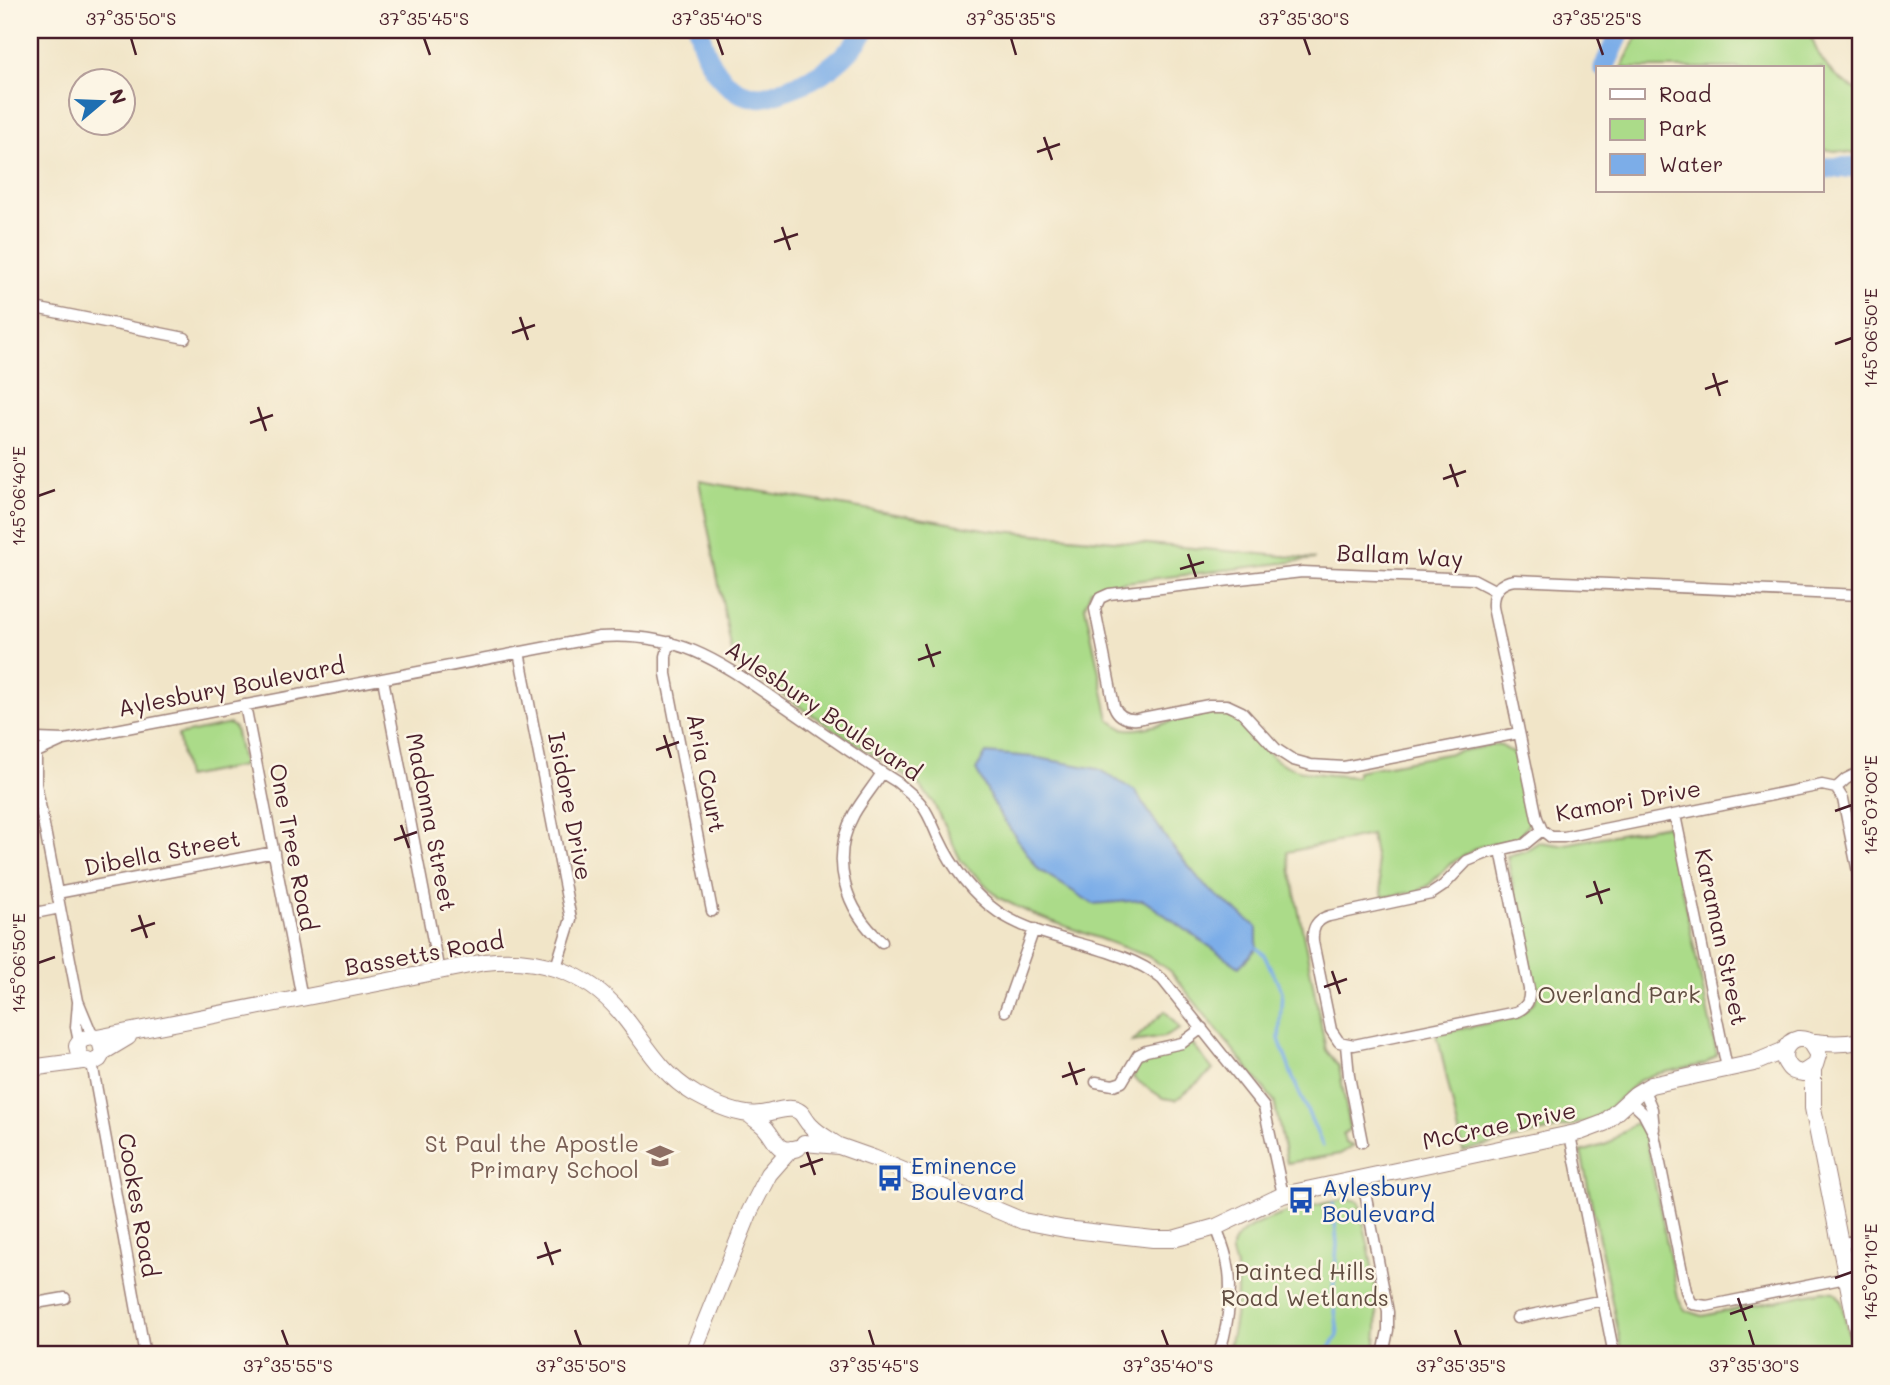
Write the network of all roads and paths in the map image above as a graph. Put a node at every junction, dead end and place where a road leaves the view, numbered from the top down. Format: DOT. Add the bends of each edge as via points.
graph roads {
  1 [pos="30,307"];
  2 [pos="185,338"];
  3 [pos="1496,591"];
  4 [pos="1860,595"];
  5 [pos="670,642"];
  6 [pos="519,652"];
  7 [pos="383,679"];
  8 [pos="245,705"];
  9 [pos="1519,733"];
  10 [pos="34,744"];
  11 [pos="30,771"];
  12 [pos="1860,772"];
  13 [pos="882,773"];
  14 [pos="36,784"];
  15 [pos="1836,788"];
  16 [pos="1675,815"];
  17 [pos="1542,831"];
  18 [pos="1501,850"];
  19 [pos="274,852"];
  20 [pos="1860,882"];
  21 [pos="57,893"];
  22 [pos="60,908"];
  23 [pos="712,911"];
  24 [pos="30,914"];
  25 [pos="1034,929"];
  26 [pos="881,943"];
  27 [pos="556,967"];
  28 [pos="439,972"];
  29 [pos="302,998"];
  30 [pos="1005,1011"];
  31 [pos="1202,1028"];
  32 [pos="1810,1042"];
  33 [pos="1853,1043"];
  34 [pos="1346,1045"];
  35 [pos="89,1048"];
  36 [pos="1785,1050"];
  37 [pos="1755,1063"];
  38 [pos="1814,1067"];
  39 [pos="30,1068"];
  40 [pos="1727,1068"];
  41 [pos="1791,1069"];
  42 [pos="1096,1082"];
  43 [pos="1643,1088"];
  44 [pos="1629,1100"];
  45 [pos="1813,1108"];
  46 [pos="778,1111"];
  47 [pos="750,1115"];
  48 [pos="809,1125"];
  49 [pos="1654,1134"];
  50 [pos="1570,1135"];
  51 [pos="771,1137"];
  52 [pos="1362,1142"];
  53 [pos="798,1146"];
  54 [pos="839,1146"];
  55 [pos="769,1174"];
  56 [pos="1362,1177"];
  57 [pos="1283,1195"];
  58 [pos="1216,1227"];
  59 [pos="1860,1240"];
  60 [pos="1839,1244"];
  61 [pos="1846,1278"];
  62 [pos="65,1298"];
  63 [pos="1603,1300"];
  64 [pos="30,1304"];
  65 [pos="1517,1318"];
  66 [pos="1860,1344"];
  67 [pos="145,1355"];
  68 [pos="692,1355"];
  69 [pos="1219,1355"];
  70 [pos="1383,1355"];
  71 [pos="1614,1355"];
  1 -- 2 [label="street"];
  3 -- 4 [label="street" via="1504,582 1515,580"];
  3 -- 9 [label="street" via="1493,607"];
  3 -- 9 [label="street, Ballam Way" via="1473,579 1302,572 1115,593 1100,598 1095,609 1114,706 1126,719 1227,705 1242,712 1276,749 1293,760 1344,767"];
  5 -- 6 [label="street, Aylesbury Boulevard" via="640,636 600,637"];
  5 -- 13 [label="street, Aylesbury Boulevard" via="726,665"];
  5 -- 23 [label="street, Aria Court" via="666,674"];
  6 -- 7 [label="street, Aylesbury Boulevard"];
  6 -- 27 [label="street, Isidore Drive" via="570,919"];
  7 -- 8 [label="street, Aylesbury Boulevard"];
  7 -- 28 [label="street, Madonna Street"];
  8 -- 10 [label="street, Aylesbury Boulevard"];
  8 -- 19 [label="street, One Tree Road"];
  9 -- 17 [label="street"];
  10 -- 14 [label="street, Cookes Road"];
  11 -- 14 [label="street, Cookes Road"];
  12 -- 15 [label="street"];
  13 -- 25 [label="street, Aylesbury Boulevard" via="919,801 970,887 1000,913"];
  13 -- 26 [label="street" via="850,824 842,863 855,912"];
  14 -- 21 [label="street, Cookes Road"];
  15 -- 16 [label="street, Kamori Drive" via="1822,785"];
  15 -- 20 [label="street" via="1843,799"];
  16 -- 17 [label="street, Kamori Drive" via="1564,837"];
  16 -- 40 [label="street, Karaman Street"];
  17 -- 18 [label="street, Kamori Drive" via="1525,844"];
  18 -- 34 [label="street, Kamori Drive" via="1467,861 1431,894 1329,916 1315,925 1313,942 1331,1030"];
  18 -- 34 [label="street" via="1529,989 1525,1007"];
  19 -- 21 [label="street, Dibella Street"];
  19 -- 29 [label="street, One Tree Road"];
  21 -- 22 [label="street, Cookes Road"];
  22 -- 24 [label="street"];
  22 -- 35 [label="street, Cookes Road" via="78,1001 76,1027"];
  25 -- 30 [label="street"];
  25 -- 31 [label="street, Aylesbury Boulevard" via="1151,970"];
  27 -- 28 [label="street, Bassetts Road" via="501,960"];
  27 -- 47 [label="street, Bassetts Road" via="609,1000 655,1061 682,1086"];
  28 -- 29 [label="street, Bassetts Road"];
  29 -- 35 [label="street, Bassetts Road" via="136,1032"];
  31 -- 42 [label="street" via="1182,1043 1138,1055 1122,1082"];
  31 -- 57 [label="street, Aylesbury Boulevard" via="1264,1107"];
  32 -- 33 [label="street"];
  32 -- 36 [label="street" via="1798,1039"];
  32 -- 38 [label="street" via="1818,1055"];
  33 -- 38 [label="street"];
  34 -- 52 [label="street, Kamori Drive"];
  35 -- 39 [label="street, Bassetts Road"];
  35 -- 67 [label="street, Cookes Road"];
  36 -- 37 [label="street, McCrae Drive"];
  36 -- 41 [label="street" via="1784,1060"];
  37 -- 40 [label="street, McCrae Drive"];
  37 -- 41 [label="street, McCrae Drive"];
  38 -- 41 [label="street" via="1803,1073"];
  38 -- 45 [label="street"];
  40 -- 43 [label="street, McCrae Drive"];
  41 -- 45 [label="street"];
  43 -- 44 [label="street, McCrae Drive"];
  43 -- 49 [label="street"];
  44 -- 49 [label="street" via="1643,1113"];
  44 -- 50 [label="street, McCrae Drive" via="1604,1123"];
  45 -- 60 [label="street"];
  46 -- 47 [label="street, Bassetts Road"];
  46 -- 48 [label="street, Bassetts Road" via="800,1111"];
  46 -- 51 [label="street" via="771,1120"];
  47 -- 51 [label="street, Bassetts Road"];
  48 -- 53 [label="street"];
  48 -- 54 [label="street, Bassetts Road"];
  49 -- 61 [label="street" via="1692,1304 1707,1306"];
  50 -- 56 [label="street, McCrae Drive"];
  50 -- 63 [label="street"];
  51 -- 53 [label="street, Bassetts Road" via="779,1147"];
  51 -- 55 [label="street"];
  53 -- 54 [label="street, Bassetts Road"];
  53 -- 55 [label="street"];
  54 -- 58 [label="street, Bassetts Road" via="1041,1225 1153,1239"];
  55 -- 68 [label="street"];
  56 -- 57 [label="street, Bassetts Road"];
  56 -- 70 [label="street" via="1388,1312"];
  57 -- 58 [label="street, Bassetts Road"];
  58 -- 69 [label="street" via="1230,1280"];
  59 -- 60 [label="street"];
  60 -- 61 [label="street"];
  61 -- 66 [label="street"];
  62 -- 64 [label="street"];
  63 -- 65 [label="street"];
  63 -- 71 [label="street"];
}
